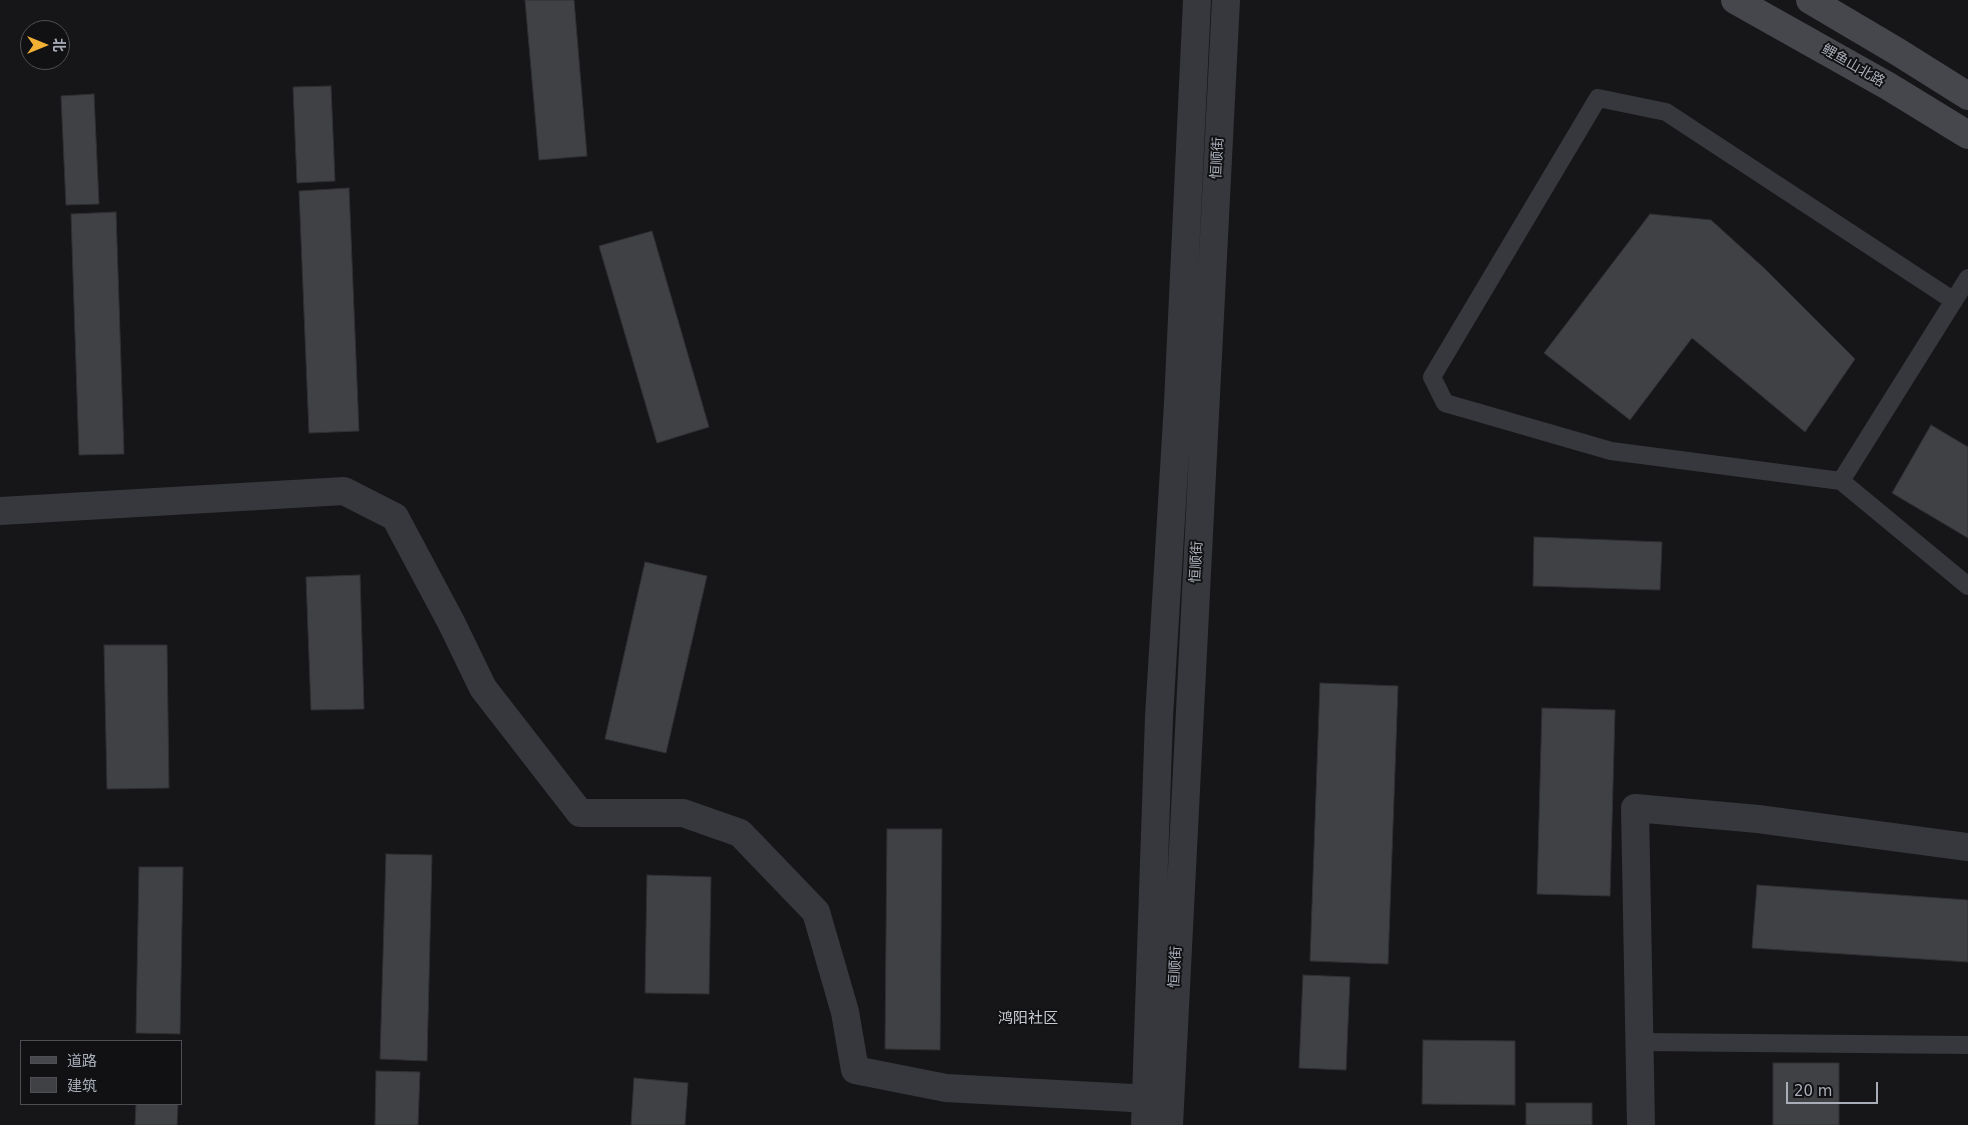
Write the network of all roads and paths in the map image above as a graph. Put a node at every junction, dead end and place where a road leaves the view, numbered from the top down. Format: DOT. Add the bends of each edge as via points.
graph roads {
  1 [pos="1197,0"];
  2 [pos="1226,0"];
  3 [pos="1735,0"];
  4 [pos="1810,0"];
  5 [pos="1968,96"];
  6 [pos="1968,135"];
  7 [pos="1968,278"];
  8 [pos="1954,301"];
  9 [pos="1841,481"];
  10 [pos="0,511"];
  11 [pos="1968,586"];
  12 [pos="1968,846"];
  13 [pos="1639,1042"];
  14 [pos="1968,1045"];
  15 [pos="1158,1112"];
  16 [pos="1641,1125"];
  1 -- 15 [label="street, 恒顺街" via="1159,717"];
  2 -- 15 [label="street, 恒顺街"];
  3 -- 6 [label="main road, 鲤鱼山北路"];
  4 -- 5 [label="main road"];
  7 -- 8 [label="lane"];
  8 -- 9 [label="lane"];
  8 -- 9 [label="lane" via="1666,112 1598,98 1432,377 1445,403 1610,451"];
  9 -- 11 [label="lane"];
  10 -- 15 [label="street" via="344,491 361,499 395,517 483,688 580,813 683,813 740,833 816,912 845,1012 855,1070 946,1088"];
  12 -- 13 [label="street" via="1758,819 1635,808"];
  13 -- 14 [label="lane"];
  13 -- 16 [label="street"];
}
